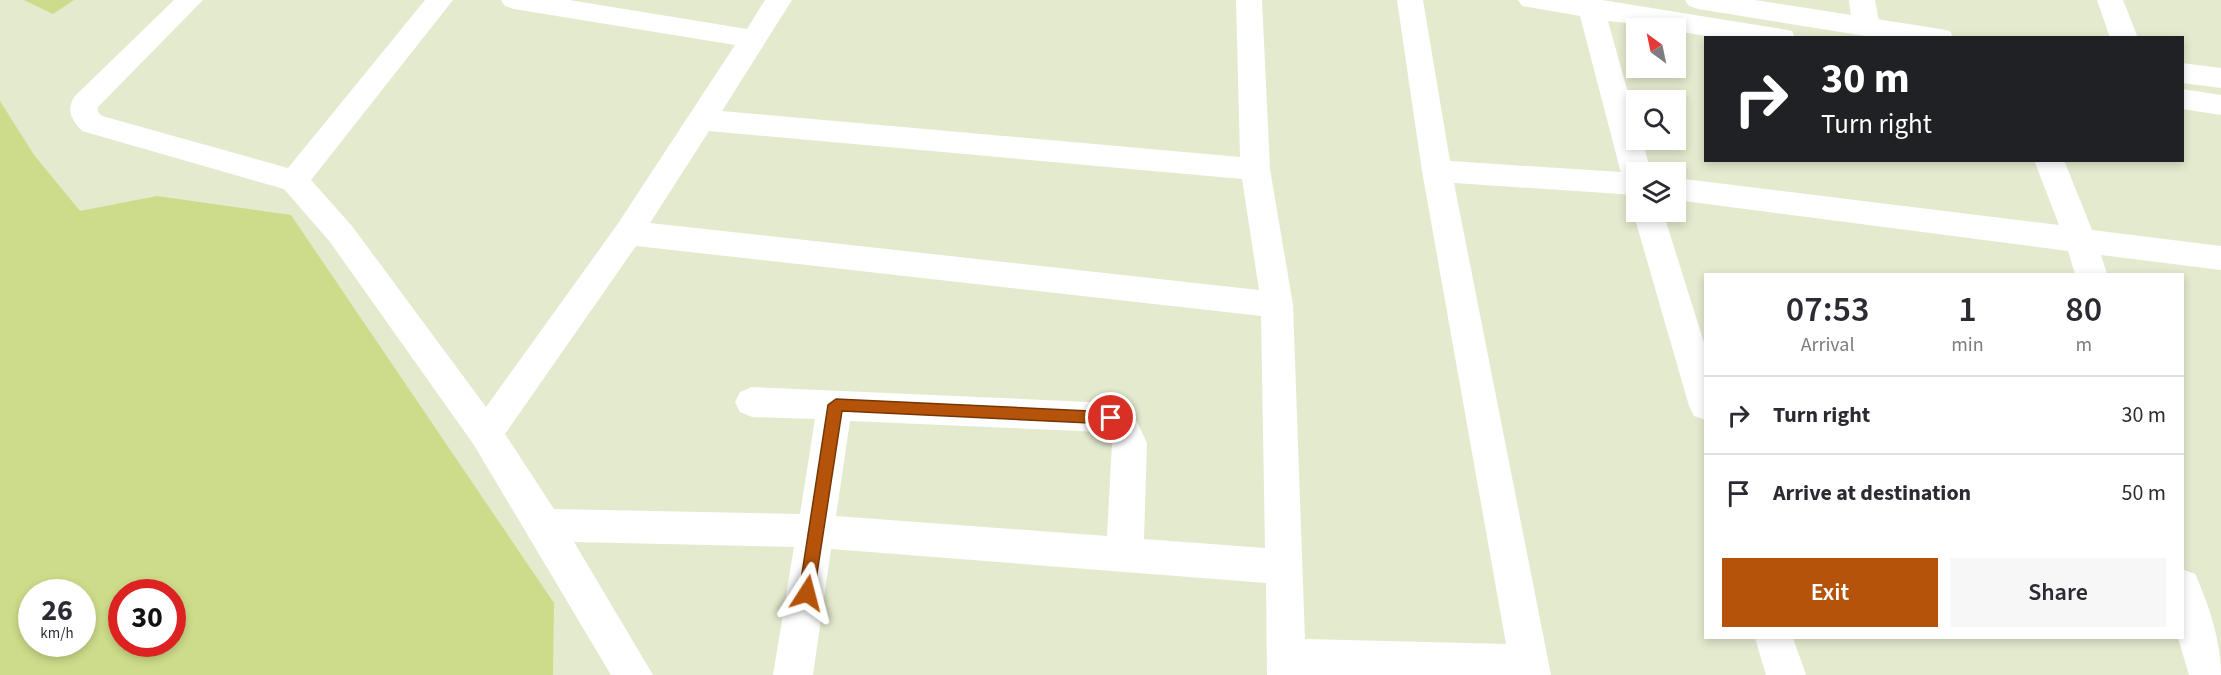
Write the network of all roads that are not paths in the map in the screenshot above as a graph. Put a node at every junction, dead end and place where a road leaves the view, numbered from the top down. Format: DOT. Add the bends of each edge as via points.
graph roads {
  1 [pos="190,0"];
  2 [pos="440,0"];
  3 [pos="514,0"];
  4 [pos="779,0"];
  5 [pos="1249,0"];
  6 [pos="1410,0"];
  7 [pos="1531,0"];
  8 [pos="1698,0"];
  9 [pos="1862,0"];
  10 [pos="2110,0"];
  11 [pos="1591,5"];
  12 [pos="1866,27"];
  13 [pos="1770,36"];
  14 [pos="1927,36"];
  15 [pos="2123,36"];
  16 [pos="753,39"];
  17 [pos="2184,73"];
  18 [pos="2221,78"];
  19 [pos="2184,99"];
  20 [pos="2221,105"];
  21 [pos="703,120"];
  22 [pos="1633,162"];
  23 [pos="2050,162"];
  24 [pos="1255,169"];
  25 [pos="1437,171"];
  26 [pos="294,181"];
  27 [pos="1626,183"];
  28 [pos="1686,190"];
  29 [pos="1651,222"];
  30 [pos="628,233"];
  31 [pos="2080,239"];
  32 [pos="2221,258"];
  33 [pos="2091,273"];
  34 [pos="1277,305"];
  35 [pos="1704,399"];
  36 [pos="752,402"];
  37 [pos="836,405"];
  38 [pos="486,434"];
  39 [pos="544,525"];
  40 [pos="816,531"];
  41 [pos="1125,554"];
  42 [pos="1285,567"];
  43 [pos="2184,593"];
  44 [pos="1774,639"];
  45 [pos="1287,666"];
  46 [pos="1530,669"];
  47 [pos="633,675"];
  48 [pos="793,675"];
  49 [pos="1786,675"];
  50 [pos="2209,675"];
  1 -- 26 [label="street" via="84,104 84,115 92,124"];
  2 -- 26 [label="street"];
  3 -- 16 [label="street"];
  4 -- 16 [label="street"];
  5 -- 24 [label="street"];
  6 -- 25 [label="street"];
  7 -- 11 [label="street"];
  8 -- 12 [label="street"];
  9 -- 12 [label="street"];
  10 -- 15 [label="street"];
  11 -- 13 [label="street"];
  11 -- 22 [label="street"];
  12 -- 14 [label="street"];
  16 -- 21 [label="street"];
  17 -- 18 [label="street"];
  19 -- 20 [label="street"];
  21 -- 24 [label="street"];
  21 -- 30 [label="street"];
  23 -- 31 [label="street"];
  24 -- 34 [label="street"];
  25 -- 27 [label="street"];
  25 -- 46 [label="street"];
  26 -- 38 [label="street" via="341,234"];
  28 -- 31 [label="street"];
  29 -- 35 [label="street"];
  30 -- 34 [label="street"];
  30 -- 38 [label="street"];
  31 -- 32 [label="street"];
  31 -- 33 [label="street"];
  34 -- 42 [label="street"];
  36 -- 37 [label="street"];
  37 -- 40 [label="street"];
  37 -- 41 [label="street" via="1111,418 1130,443"];
  38 -- 39 [label="street"];
  39 -- 40 [label="street"];
  39 -- 47 [label="street"];
  40 -- 41 [label="street"];
  40 -- 48 [label="street"];
  41 -- 42 [label="street"];
  42 -- 45 [label="street"];
  43 -- 50 [label="street"];
  44 -- 49 [label="street"];
  45 -- 46 [label="street"];
}
